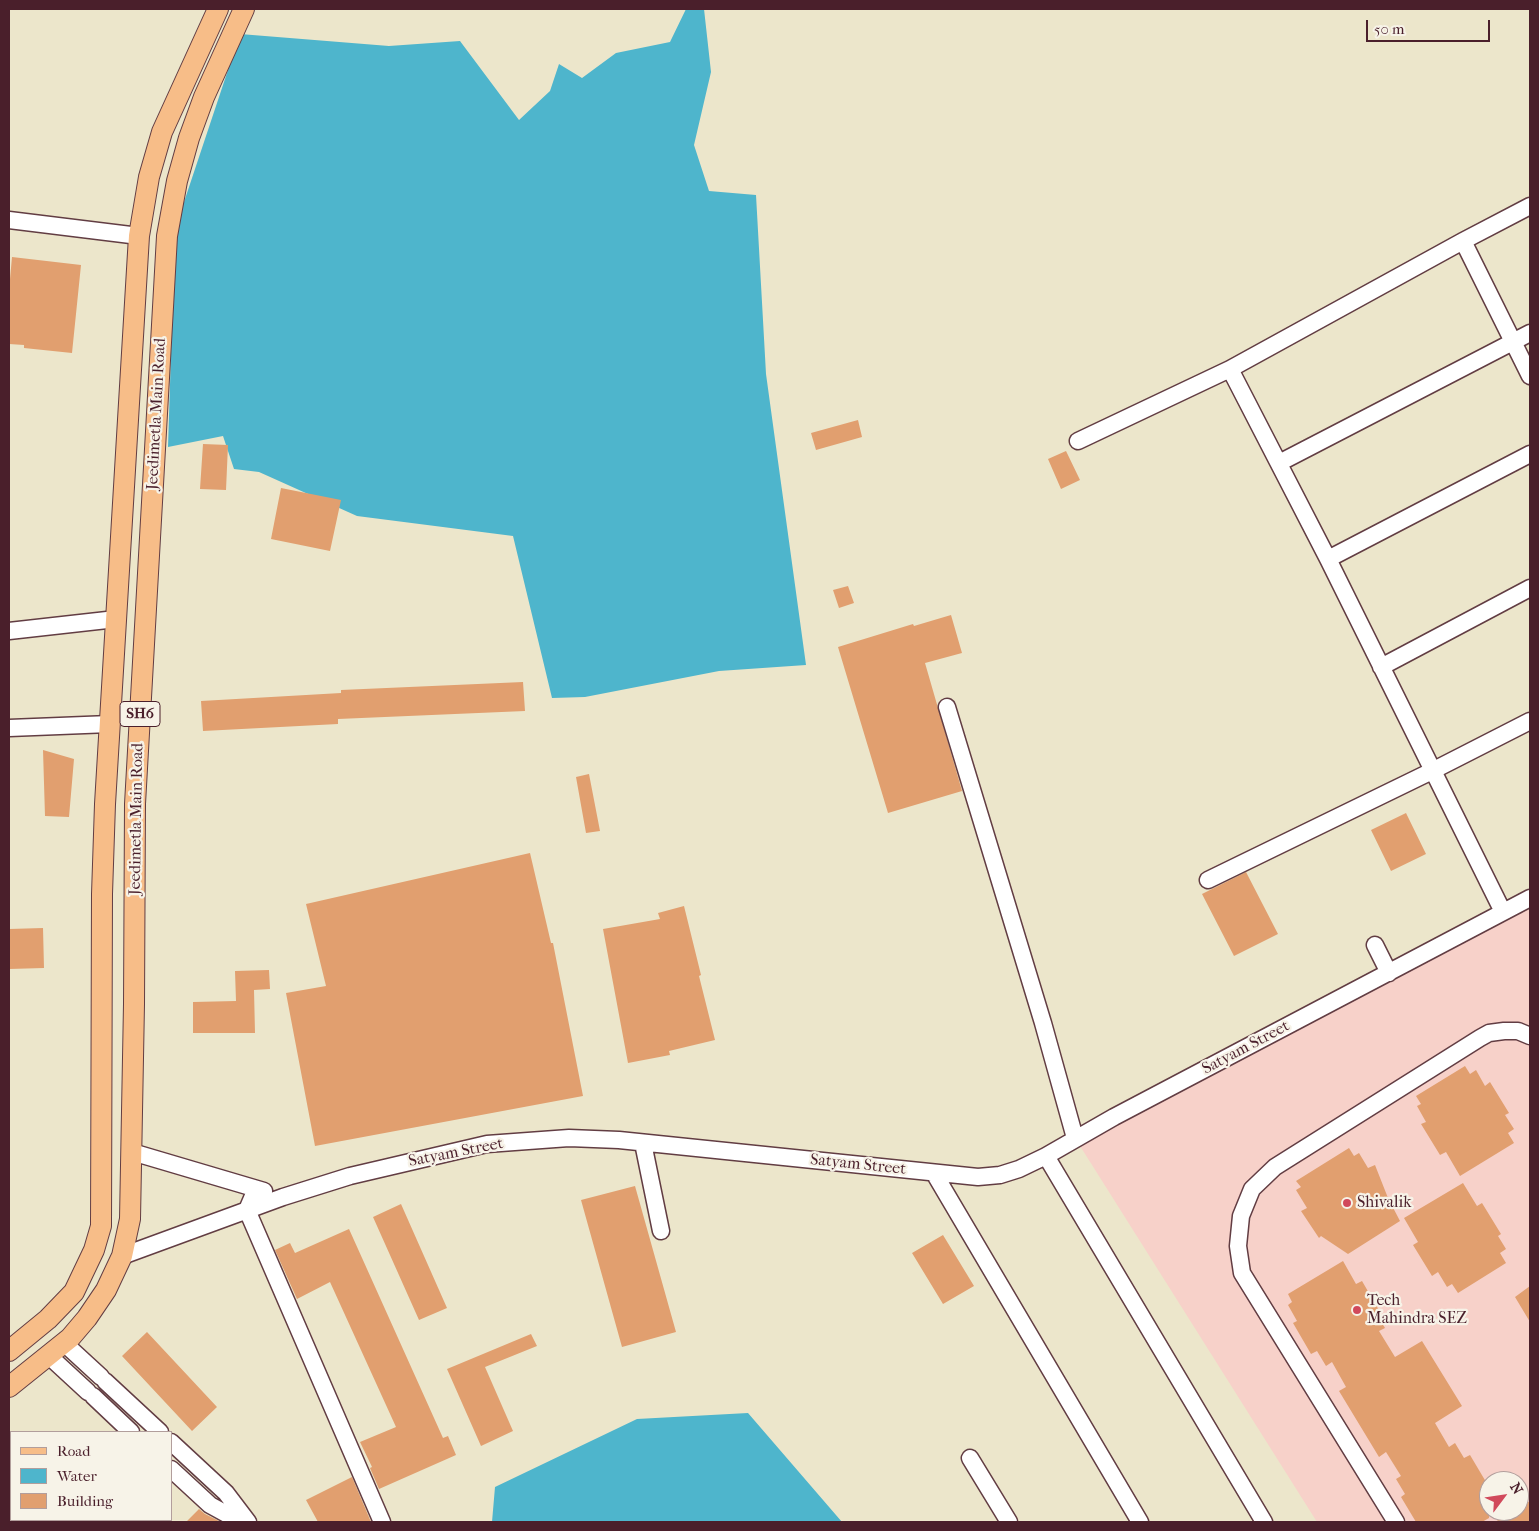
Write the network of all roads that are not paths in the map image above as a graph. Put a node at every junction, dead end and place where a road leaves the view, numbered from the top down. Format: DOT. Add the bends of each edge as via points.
graph roads {
  1 [pos="218,9"];
  2 [pos="244,9"];
  3 [pos="1530,206"];
  4 [pos="9,220"];
  5 [pos="138,236"];
  6 [pos="1463,242"];
  7 [pos="1530,333"];
  8 [pos="1513,342"];
  9 [pos="1230,369"];
  10 [pos="1530,376"];
  11 [pos="1078,441"];
  12 [pos="1530,454"];
  13 [pos="1279,463"];
  14 [pos="1328,559"];
  15 [pos="1530,588"];
  16 [pos="116,619"];
  17 [pos="9,631"];
  18 [pos="1381,667"];
  19 [pos="947,707"];
  20 [pos="1530,721"];
  21 [pos="110,724"];
  22 [pos="9,728"];
  23 [pos="1432,771"];
  24 [pos="1208,880"];
  25 [pos="1530,898"];
  26 [pos="1502,912"];
  27 [pos="1375,945"];
  28 [pos="1389,973"];
  29 [pos="1530,1036"];
  30 [pos="1076,1138"];
  31 [pos="644,1143"];
  32 [pos="132,1152"];
  33 [pos="1046,1156"];
  34 [pos="934,1173"];
  35 [pos="256,1189"];
  36 [pos="283,1197"];
  37 [pos="247,1210"];
  38 [pos="662,1231"];
  39 [pos="122,1256"];
  40 [pos="56,1349"];
  41 [pos="9,1351"];
  42 [pos="9,1387"];
  43 [pos="130,1431"];
  44 [pos="159,1431"];
  45 [pos="172,1443"];
  46 [pos="970,1458"];
  47 [pos="172,1470"];
  48 [pos="241,1522"];
  49 [pos="248,1522"];
  50 [pos="382,1522"];
  51 [pos="1009,1522"];
  52 [pos="1140,1522"];
  53 [pos="1264,1522"];
  54 [pos="1396,1522"];
  1 -- 5 [label="main road, Jeedimetla Main Road / SH6" via="162,132 149,176"];
  2 -- 32 [label="main road, Jeedimetla Main Road / SH6" via="189,138 167,236 135,804"];
  3 -- 6 [label="street"];
  4 -- 5 [label="street"];
  5 -- 16 [label="main road, Jeedimetla Main Road / SH6"];
  6 -- 8 [label="street"];
  6 -- 9 [label="street"];
  7 -- 8 [label="street"];
  8 -- 10 [label="street"];
  8 -- 13 [label="street"];
  9 -- 11 [label="street"];
  9 -- 13 [label="street"];
  12 -- 14 [label="street"];
  13 -- 14 [label="street"];
  14 -- 18 [label="street"];
  15 -- 18 [label="street"];
  16 -- 17 [label="street"];
  16 -- 21 [label="main road, Jeedimetla Main Road / SH6"];
  18 -- 23 [label="street"];
  19 -- 30 [label="street"];
  20 -- 23 [label="street"];
  21 -- 22 [label="street"];
  21 -- 41 [label="main road, Jeedimetla Main Road / SH6" via="102,894 101,1226 94,1250 74,1292 48,1319"];
  23 -- 24 [label="street"];
  23 -- 26 [label="street"];
  25 -- 26 [label="street, Satyam Street"];
  26 -- 28 [label="street, Satyam Street"];
  27 -- 28 [label="street"];
  28 -- 30 [label="street, Satyam Street"];
  29 -- 54 [label="street" via="1518,1031 1504,1031 1480,1038 1276,1167 1252,1189 1241,1216 1238,1246 1242,1274"];
  30 -- 33 [label="street, Satyam Street"];
  31 -- 34 [label="street, Satyam Street"];
  31 -- 36 [label="street, Satyam Street" via="568,1138 487,1144 350,1176"];
  31 -- 38 [label="street"];
  32 -- 35 [label="street"];
  32 -- 39 [label="main road, Jeedimetla Main Road / SH6" via="130,1219"];
  33 -- 34 [label="street, Satyam Street" via="1000,1175 978,1177"];
  33 -- 53 [label="street"];
  34 -- 52 [label="street"];
  35 -- 36 [label="street"];
  35 -- 37 [label="street"];
  36 -- 37 [label="street, Satyam Street"];
  37 -- 39 [label="street, Satyam Street"];
  37 -- 50 [label="street"];
  39 -- 40 [label="main road, Jeedimetla Main Road / SH6" via="106,1290 87,1318"];
  40 -- 42 [label="main road, Jeedimetla Main Road / SH6"];
  40 -- 43 [label="street" via="90,1394"];
  40 -- 44 [label="street" via="103,1379"];
  45 -- 49 [label="street" via="226,1493"];
  46 -- 51 [label="street"];
  47 -- 48 [label="street" via="210,1506"];
}
